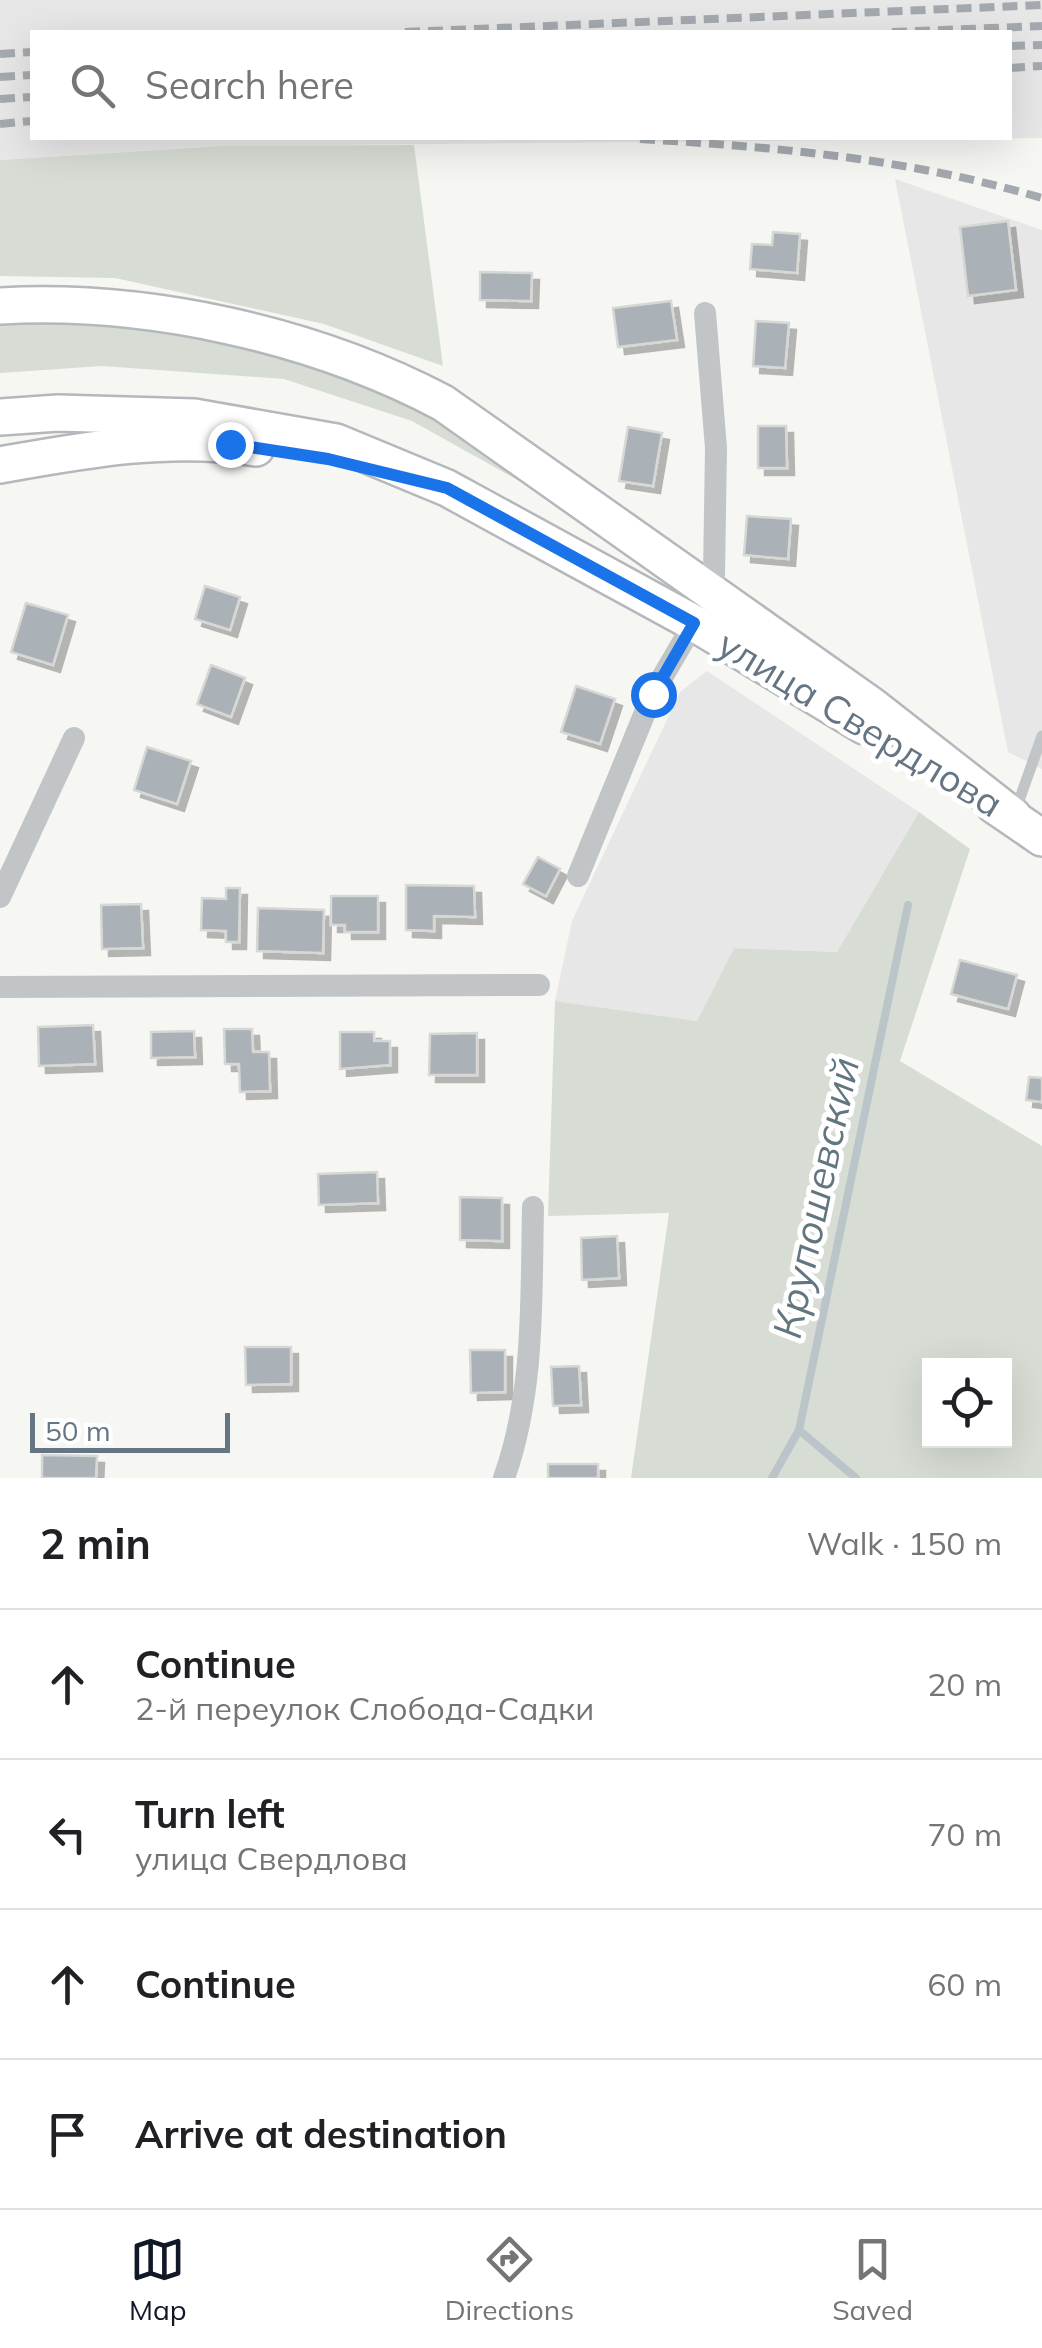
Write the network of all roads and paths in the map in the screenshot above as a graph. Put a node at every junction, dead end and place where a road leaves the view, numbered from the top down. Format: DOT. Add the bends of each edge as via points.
graph roads {
  1 [pos="0,306"];
  2 [pos="705,313"];
  3 [pos="0,417"];
  4 [pos="0,465"];
  5 [pos="447,488"];
  6 [pos="700,606"];
  7 [pos="1042,736"];
  8 [pos="74,738"];
  9 [pos="1013,816"];
  10 [pos="1042,838"];
  11 [pos="578,876"];
  12 [pos="0,897"];
  13 [pos="539,985"];
  14 [pos="0,986"];
  15 [pos="533,1207"];
  16 [pos="504,1478"];
  1 -- 6 [label="main road" via="68,305 204,323 315,350 403,382 442,403"];
  2 -- 6 [label="street" via="716,448 714,576"];
  3 -- 5 [label="main road, улица Свердлова" via="123,413 247,425 336,442"];
  4 -- 5 [label="main road" via="105,446 230,444"];
  5 -- 6 [label="main road, улица Свердлова"];
  6 -- 9 [label="main road, улица Свердлова" via="872,705"];
  6 -- 11 [label="street" via="653,694"];
  7 -- 9 [label="lane"];
  8 -- 12 [label="street"];
  9 -- 10 [label="main road, улица Свердлова"];
  13 -- 14 [label="street"];
  15 -- 16 [label="street" via="529,1366"];
}
